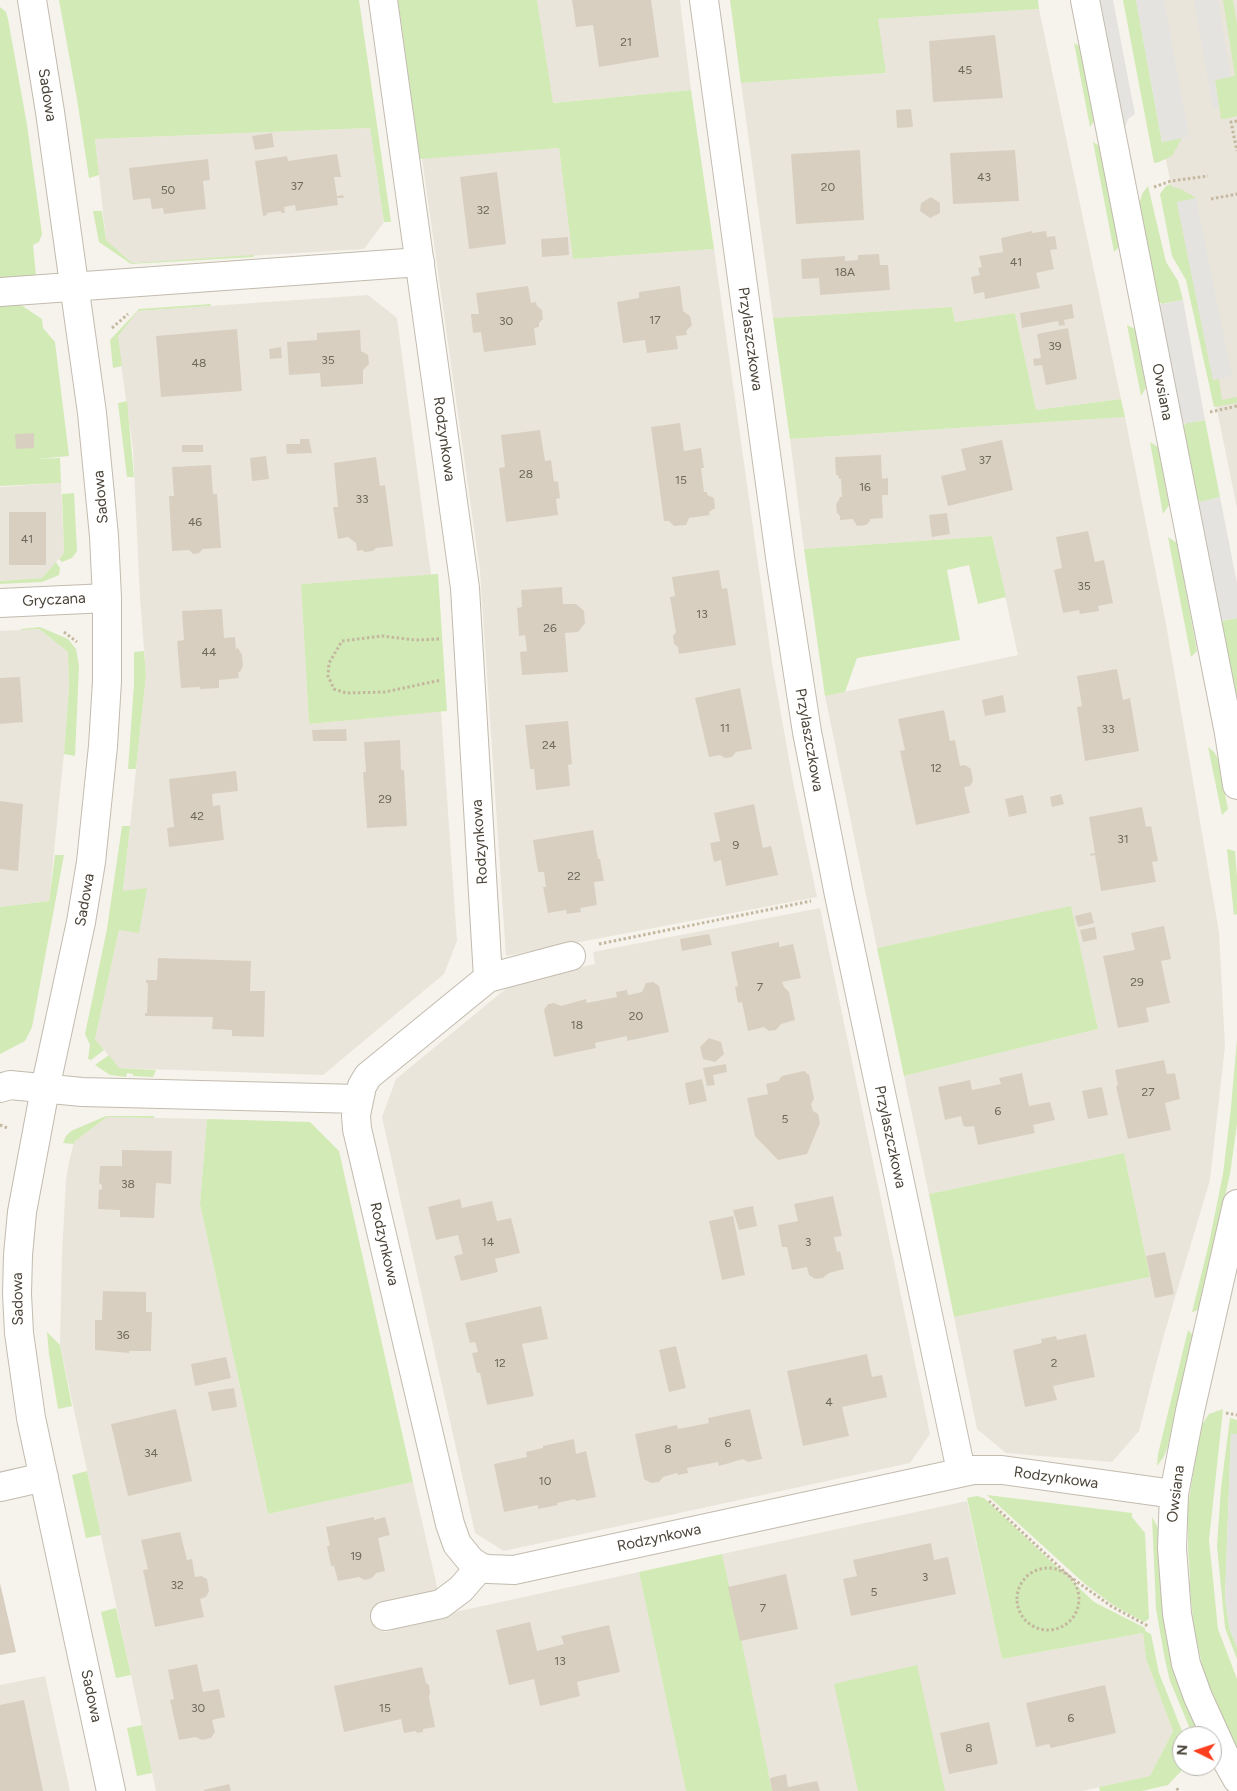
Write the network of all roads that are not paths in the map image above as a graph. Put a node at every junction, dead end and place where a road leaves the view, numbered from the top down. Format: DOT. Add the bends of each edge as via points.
graph roads {
  1 [pos="32,0"];
  2 [pos="383,0"];
  3 [pos="704,0"];
  4 [pos="1085,0"];
  5 [pos="420,262"];
  6 [pos="75,287"];
  7 [pos="0,292"];
  8 [pos="107,598"];
  9 [pos="0,604"];
  10 [pos="1237,785"];
  11 [pos="571,956"];
  12 [pos="488,978"];
  13 [pos="0,1088"];
  14 [pos="45,1088"];
  15 [pos="359,1099"];
  16 [pos="1237,1204"];
  17 [pos="961,1471"];
  18 [pos="44,1477"];
  19 [pos="0,1487"];
  20 [pos="1174,1494"];
  21 [pos="480,1567"];
  22 [pos="385,1616"];
  23 [pos="1237,1779"];
  24 [pos="111,1791"];
  1 -- 6 [label="street, Sadowa"];
  2 -- 5 [label="street, Rodzynkowa"];
  3 -- 17 [label="street, Przylaszczkowa" via="807,732"];
  4 -- 10 [label="street, Owsiana"];
  5 -- 6 [label="street"];
  5 -- 12 [label="street, Rodzynkowa" via="466,588"];
  6 -- 7 [label="street"];
  6 -- 8 [label="street, Sadowa" via="100,486"];
  8 -- 9 [label="street, Gryczana"];
  8 -- 14 [label="street, Sadowa" via="105,709 91,862 72,968"];
  11 -- 12 [label="street"];
  12 -- 15 [label="street, Rodzynkowa" via="368,1076"];
  13 -- 14 [label="street"];
  14 -- 15 [label="street" via="82,1092"];
  14 -- 18 [label="street, Sadowa" via="22,1212 17,1294 27,1394"];
  15 -- 21 [label="street, Rodzynkowa" via="357,1129 452,1534 463,1552"];
  16 -- 20 [label="street, Owsiana"];
  17 -- 20 [label="street, Rodzynkowa" via="1002,1470"];
  17 -- 21 [label="street, Rodzynkowa" via="514,1570"];
  18 -- 19 [label="street"];
  18 -- 24 [label="street, Sadowa"];
  20 -- 23 [label="street, Owsiana" via="1173,1581 1186,1664"];
  21 -- 22 [label="street" via="462,1589 441,1604"];
}
